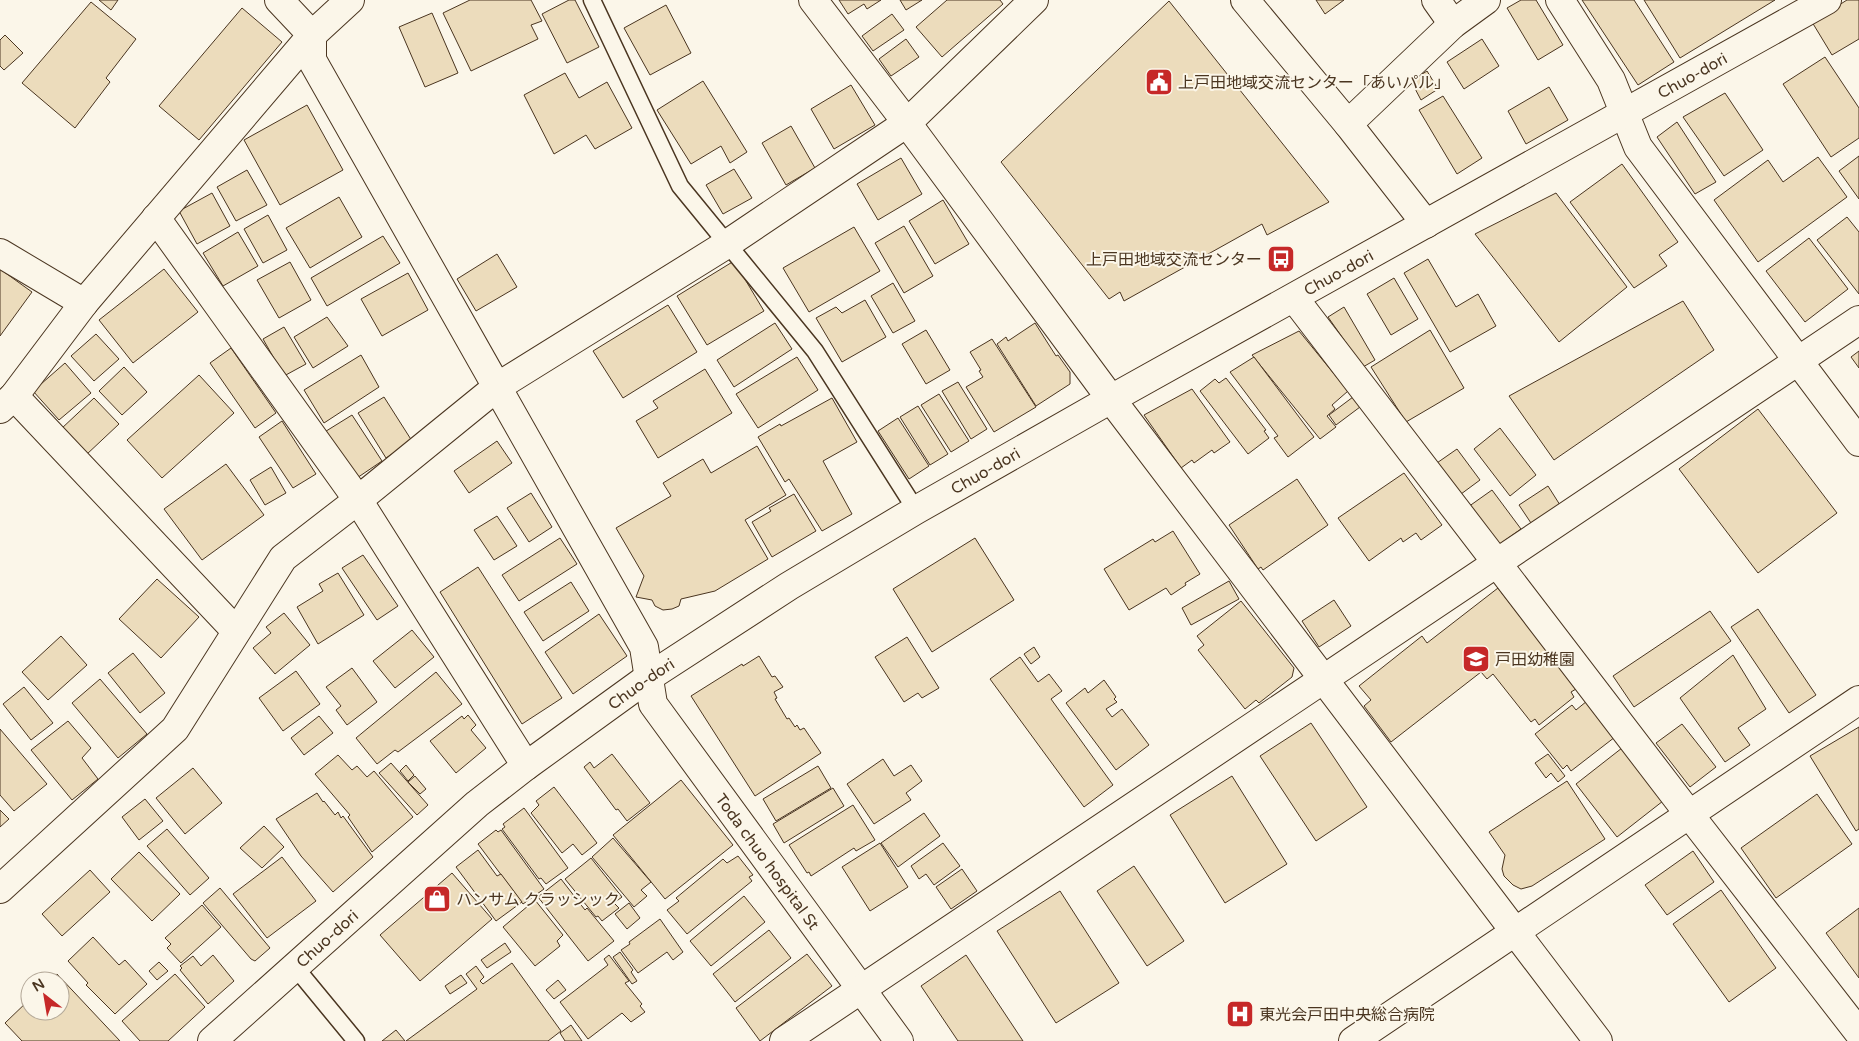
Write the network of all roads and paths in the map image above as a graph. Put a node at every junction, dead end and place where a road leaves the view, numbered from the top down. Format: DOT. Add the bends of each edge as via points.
graph roads {
  1 [pos="279,0"];
  2 [pos="350,0"];
  3 [pos="592,0"];
  4 [pos="813,0"];
  5 [pos="1034,0"];
  6 [pos="1245,0"];
  7 [pos="1436,0"];
  8 [pos="1486,0"];
  9 [pos="1560,0"];
  10 [pos="1827,0"];
  11 [pos="1453,24"];
  12 [pos="312,35"];
  13 [pos="1625,114"];
  14 [pos="907,123"];
  15 [pos="1348,124"];
  16 [pos="156,218"];
  17 [pos="1426,224"];
  18 [pos="727,244"];
  19 [pos="0,253"];
  20 [pos="1294,298"];
  21 [pos="84,303"];
  22 [pos="1859,320"];
  23 [pos="1798,362"];
  24 [pos="497,388"];
  25 [pos="1111,399"];
  26 [pos="7,402"];
  27 [pos="1859,442"];
  28 [pos="358,500"];
  29 [pos="916,510"];
  30 [pos="1496,564"];
  31 [pos="236,630"];
  32 [pos="649,677"];
  33 [pos="1324,680"];
  34 [pos="1859,700"];
  35 [pos="526,766"];
  36 [pos="1689,814"];
  37 [pos="0,890"];
  38 [pos="1515,931"];
  39 [pos="295,967"];
  40 [pos="861,989"];
  41 [pos="1859,1033"];
  42 [pos="212,1041"];
  43 [pos="356,1041"];
  44 [pos="784,1041"];
  45 [pos="899,1041"];
  46 [pos="1354,1041"];
  47 [pos="1598,1041"];
  1 -- 12 [label="street"];
  2 -- 12 [label="street"];
  3 -- 18 [label="lane" via="680,186"];
  4 -- 14 [label="street"];
  5 -- 14 [label="street"];
  6 -- 15 [label="street"];
  7 -- 11 [label="street"];
  8 -- 11 [label="street"];
  9 -- 13 [label="street" via="1611,80"];
  10 -- 13 [label="street, Chuo-dori"];
  11 -- 15 [label="street"];
  12 -- 16 [label="street"];
  12 -- 24 [label="street, Toda chuo hospital St" via="312,60"];
  13 -- 17 [label="street, Chuo-dori"];
  13 -- 23 [label="street" via="1638,147"];
  14 -- 18 [label="street"];
  14 -- 25 [label="street"];
  15 -- 17 [label="street"];
  16 -- 21 [label="street"];
  16 -- 28 [label="street"];
  17 -- 20 [label="street, Chuo-dori"];
  18 -- 24 [label="street"];
  18 -- 29 [label="lane" via="815,351"];
  19 -- 21 [label="street"];
  20 -- 25 [label="street, Chuo-dori"];
  20 -- 30 [label="street"];
  21 -- 26 [label="street"];
  22 -- 23 [label="street"];
  23 -- 27 [label="street"];
  23 -- 30 [label="street"];
  24 -- 28 [label="street"];
  24 -- 32 [label="street, Toda chuo hospital St" via="644,647"];
  25 -- 29 [label="street, Chuo-dori"];
  25 -- 33 [label="street"];
  26 -- 31 [label="street"];
  28 -- 31 [label="street" via="284,558"];
  28 -- 35 [label="street"];
  29 -- 32 [label="street, Chuo-dori" via="789,586"];
  30 -- 33 [label="street"];
  30 -- 36 [label="street"];
  31 -- 37 [label="street" via="175,729"];
  32 -- 35 [label="street, Chuo-dori"];
  32 -- 40 [label="street, Toda chuo hospital St" via="653,704"];
  33 -- 38 [label="street"];
  33 -- 40 [label="street"];
  34 -- 36 [label="street"];
  35 -- 39 [label="street, Chuo-dori" via="477,804"];
  36 -- 38 [label="street"];
  36 -- 41 [label="street"];
  38 -- 46 [label="street"];
  38 -- 47 [label="street"];
  39 -- 42 [label="street, Chuo-dori"];
  39 -- 43 [label="lane"];
  40 -- 44 [label="street"];
  40 -- 45 [label="street, Toda chuo hospital St"];
}
